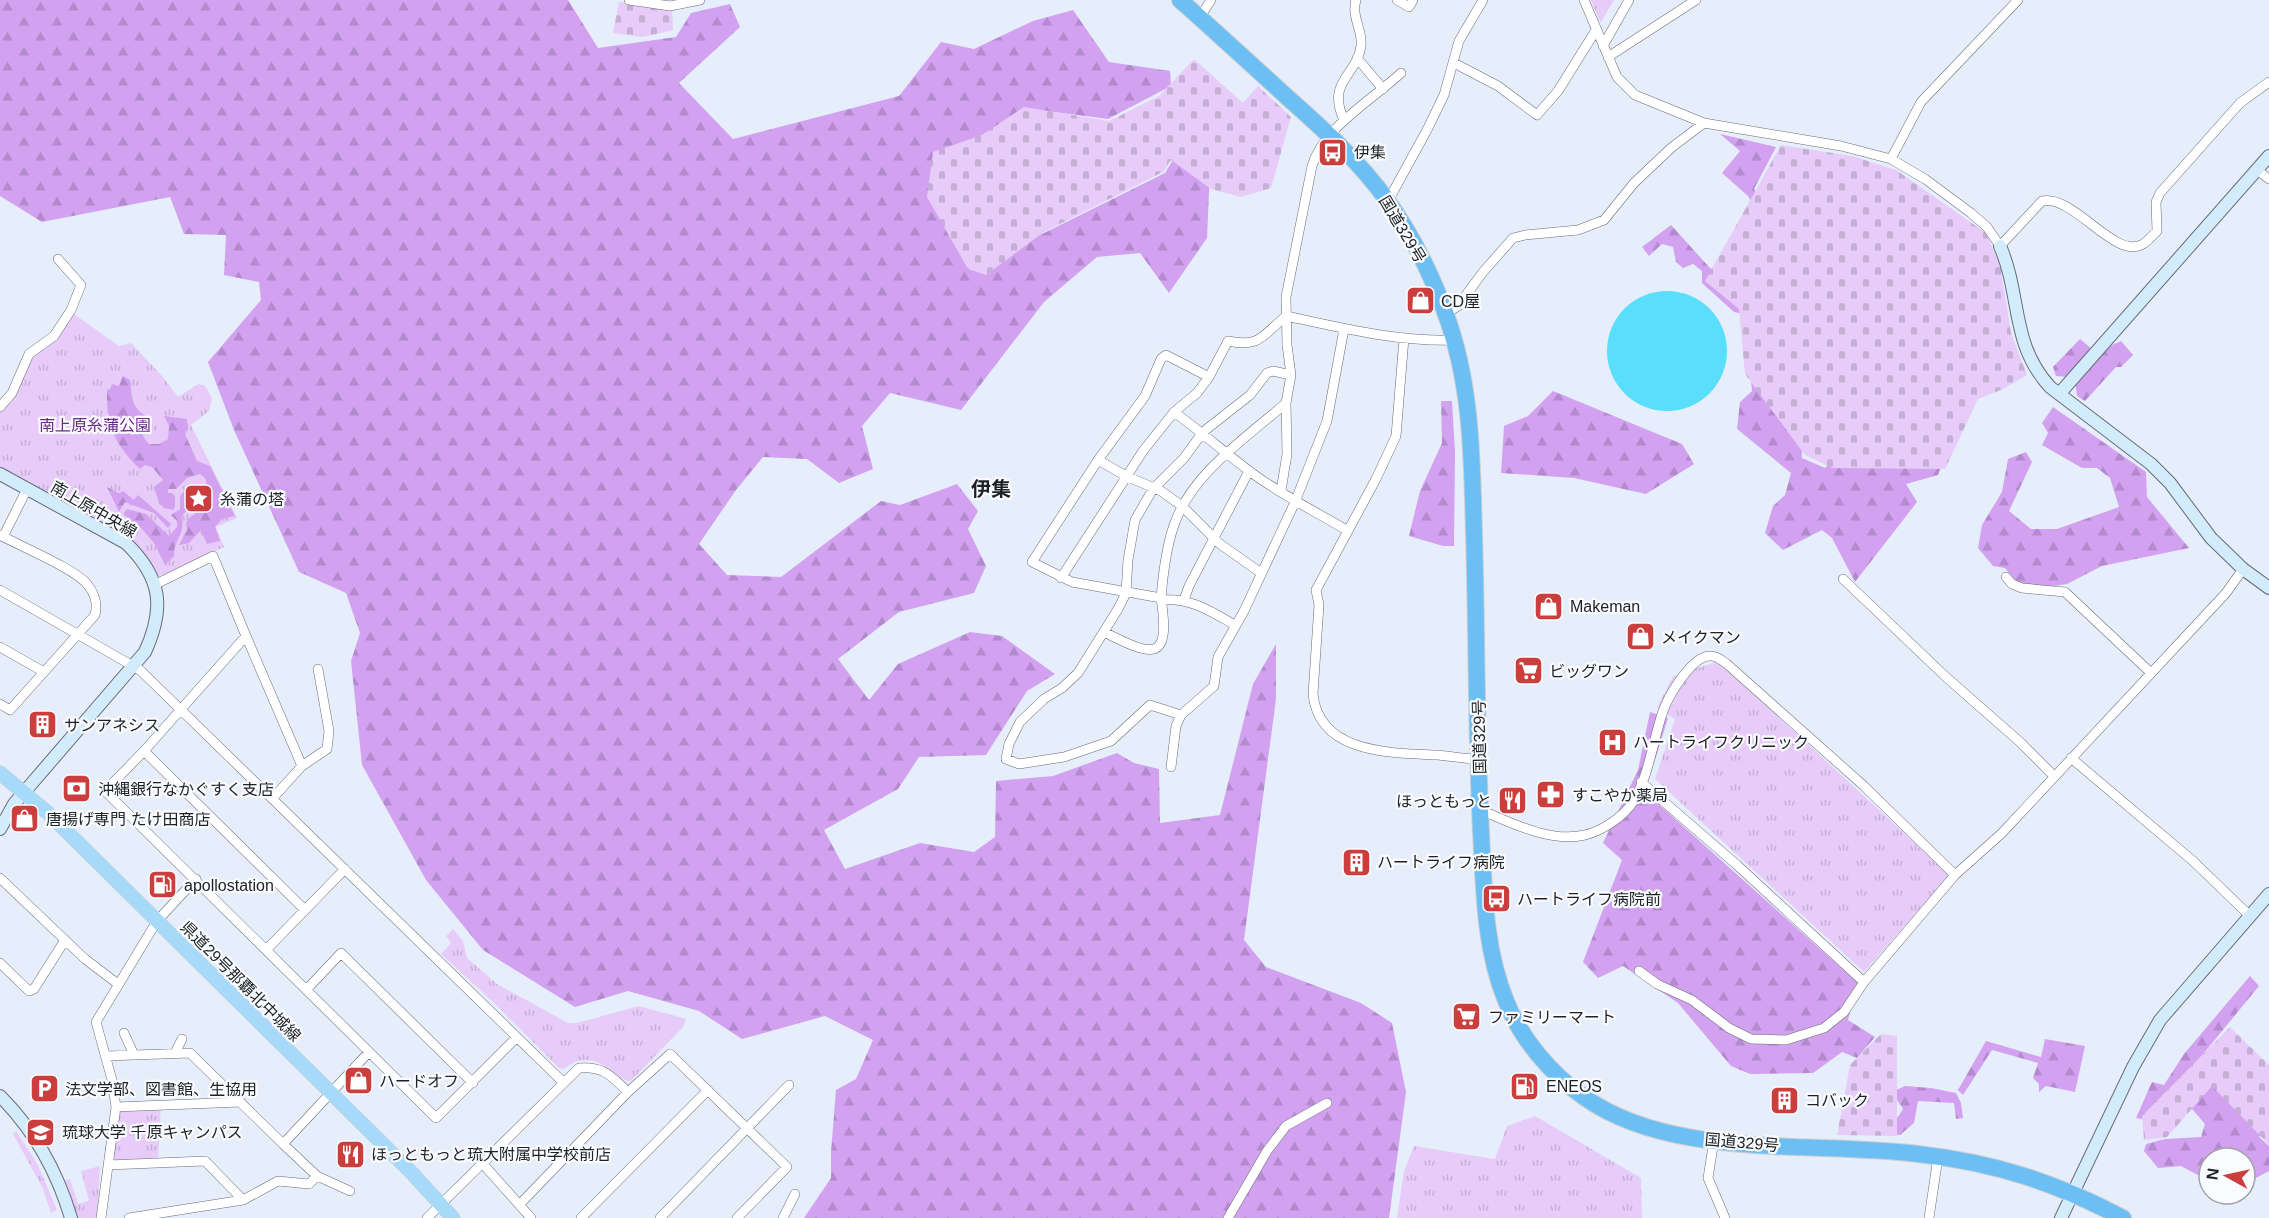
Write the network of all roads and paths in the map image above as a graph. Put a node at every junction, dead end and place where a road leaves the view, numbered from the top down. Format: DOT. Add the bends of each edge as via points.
graph roads {
  1 [pos="629,0"];
  2 [pos="700,0"];
  3 [pos="1180,0"];
  4 [pos="1211,0"];
  5 [pos="1356,0"];
  6 [pos="1397,0"];
  7 [pos="1413,0"];
  8 [pos="1483,0"];
  9 [pos="1584,0"];
  10 [pos="1629,0"];
  11 [pos="1696,0"];
  12 [pos="2018,0"];
  13 [pos="1200,18"];
  14 [pos="1596,30"];
  15 [pos="1603,46"];
  16 [pos="1608,57"];
  17 [pos="1357,58"];
  18 [pos="1454,63"];
  19 [pos="1401,73"];
  20 [pos="2269,82"];
  21 [pos="1383,89"];
  22 [pos="1344,120"];
  23 [pos="1704,123"];
  24 [pos="1329,135"];
  25 [pos="2269,156"];
  26 [pos="1891,159"];
  27 [pos="2257,170"];
  28 [pos="2269,179"];
  29 [pos="1388,201"];
  30 [pos="2000,246"];
  31 [pos="58,259"];
  32 [pos="1446,314"];
  33 [pos="1286,316"];
  34 [pos="1344,329"];
  35 [pos="1404,338"];
  36 [pos="1455,339"];
  37 [pos="1290,375"];
  38 [pos="1209,377"];
  39 [pos="2060,393"];
  40 [pos="1286,403"];
  41 [pos="0,407"];
  42 [pos="1174,412"];
  43 [pos="1203,432"];
  44 [pos="1227,453"];
  45 [pos="1098,460"];
  46 [pos="1249,471"];
  47 [pos="0,474"];
  48 [pos="1126,476"];
  49 [pos="27,489"];
  50 [pos="1154,489"];
  51 [pos="1281,491"];
  52 [pos="1295,502"];
  53 [pos="1182,506"];
  54 [pos="1348,531"];
  55 [pos="1,536"];
  56 [pos="1214,539"];
  57 [pos="2243,569"];
  58 [pos="1261,573"];
  59 [pos="2006,577"];
  60 [pos="1061,578"];
  61 [pos="1843,579"];
  62 [pos="156,584"];
  63 [pos="2269,588"];
  64 [pos="0,590"];
  65 [pos="1126,593"];
  66 [pos="1162,599"];
  67 [pos="1184,600"];
  68 [pos="1235,626"];
  69 [pos="1104,632"];
  70 [pos="78,633"];
  71 [pos="246,636"];
  72 [pos="0,647"];
  73 [pos="134,665"];
  74 [pos="318,669"];
  75 [pos="44,672"];
  76 [pos="2151,673"];
  77 [pos="0,704"];
  78 [pos="181,709"];
  79 [pos="1181,715"];
  80 [pos="144,750"];
  81 [pos="2071,758"];
  82 [pos="1479,759"];
  83 [pos="302,766"];
  84 [pos="1171,767"];
  85 [pos="0,773"];
  86 [pos="2054,776"];
  87 [pos="1641,782"];
  88 [pos="24,792"];
  89 [pos="272,799"];
  90 [pos="1480,810"];
  91 [pos="0,829"];
  92 [pos="345,869"];
  93 [pos="1955,875"];
  94 [pos="0,878"];
  95 [pos="196,879"];
  96 [pos="2269,894"];
  97 [pos="2264,908"];
  98 [pos="306,910"];
  99 [pos="2250,916"];
  100 [pos="157,921"];
  101 [pos="66,940"];
  102 [pos="266,950"];
  103 [pos="0,963"];
  104 [pos="1638,971"];
  105 [pos="1864,982"];
  106 [pos="118,984"];
  107 [pos="307,989"];
  108 [pos="124,1033"];
  109 [pos="516,1038"];
  110 [pos="182,1039"];
  111 [pos="369,1052"];
  112 [pos="175,1053"];
  113 [pos="134,1055"];
  114 [pos="106,1056"];
  115 [pos="563,1082"];
  116 [pos="473,1083"];
  117 [pos="789,1085"];
  118 [pos="708,1090"];
  119 [pos="330,1092"];
  120 [pos="628,1092"];
  121 [pos="0,1096"];
  122 [pos="241,1102"];
  123 [pos="1327,1103"];
  124 [pos="116,1107"];
  125 [pos="748,1127"];
  126 [pos="1714,1140"];
  127 [pos="283,1144"];
  128 [pos="1938,1157"];
  129 [pos="483,1164"];
  130 [pos="108,1165"];
  131 [pos="317,1176"];
  132 [pos="350,1191"];
  133 [pos="2072,1192"];
  134 [pos="795,1194"];
  135 [pos="243,1200"];
  136 [pos="441,1204"];
  137 [pos="520,1204"];
  138 [pos="71,1218"];
  139 [pos="101,1218"];
  140 [pos="129,1218"];
  141 [pos="427,1218"];
  142 [pos="453,1218"];
  143 [pos="531,1218"];
  144 [pos="581,1218"];
  145 [pos="660,1218"];
  146 [pos="737,1218"];
  147 [pos="783,1218"];
  148 [pos="1228,1218"];
  149 [pos="1725,1218"];
  150 [pos="1929,1218"];
  151 [pos="2061,1218"];
  152 [pos="2123,1218"];
  1 -- 2 [label="street" via="670,6"];
  3 -- 13 [label="highway, 国道329号"];
  4 -- 13 [label="street"];
  5 -- 17 [label="street" via="1355,16 1362,44"];
  6 -- 7 [label="street" via="1409,7"];
  8 -- 18 [label="street" via="1459,41"];
  9 -- 14 [label="street"];
  10 -- 15 [label="street"];
  11 -- 16 [label="street"];
  12 -- 26 [label="street" via="1921,102"];
  13 -- 24 [label="highway, 国道329号"];
  14 -- 15 [label="street"];
  14 -- 18 [label="street" via="1558,91 1537,115 1498,86"];
  15 -- 16 [label="street"];
  16 -- 23 [label="street" via="1617,77 1635,94"];
  17 -- 21 [label="street"];
  17 -- 22 [label="street" via="1340,90"];
  18 -- 29 [label="street" via="1444,95"];
  19 -- 21 [label="street"];
  20 -- 30 [label="street" via="2240,103 2160,193 2156,202 2157,231 2142,245 2119,243 2077,213 2048,199"];
  21 -- 22 [label="street"];
  22 -- 24 [label="street"];
  23 -- 26 [label="street" via="1841,146"];
  23 -- 32 [label="street" via="1634,183 1604,220 1578,230 1513,238 1456,309"];
  24 -- 29 [label="highway, 国道329号"];
  24 -- 33 [label="street" via="1316,152 1312,166 1286,297"];
  25 -- 27 [label="street"];
  26 -- 30 [label="street" via="1971,213"];
  27 -- 28 [label="street"];
  27 -- 39 [label="street"];
  29 -- 32 [label="highway, 国道329号" via="1424,264"];
  30 -- 39 [label="street" via="2008,265 2026,351 2042,377"];
  31 -- 41 [label="street" via="81,285 54,336 29,354 12,393"];
  32 -- 36 [label="highway, 国道329号"];
  33 -- 34 [label="street"];
  33 -- 37 [label="street"];
  33 -- 38 [label="street" via="1252,343 1228,341"];
  34 -- 35 [label="street"];
  34 -- 52 [label="street" via="1327,421"];
  35 -- 36 [label="street"];
  35 -- 54 [label="street" via="1396,436"];
  36 -- 82 [label="highway, 国道329号" via="1469,408"];
  37 -- 40 [label="street"];
  37 -- 43 [label="street" via="1267,373 1250,395"];
  38 -- 42 [label="street"];
  38 -- 45 [label="street" via="1166,355 1161,358 1145,396"];
  39 -- 57 [label="street" via="2151,464 2211,538"];
  40 -- 44 [label="street"];
  40 -- 51 [label="street" via="1287,454"];
  42 -- 43 [label="street"];
  42 -- 48 [label="street"];
  43 -- 44 [label="street"];
  43 -- 50 [label="street"];
  44 -- 46 [label="street"];
  44 -- 53 [label="street" via="1193,488"];
  45 -- 48 [label="street"];
  45 -- 60 [label="street" via="1032,562"];
  46 -- 51 [label="street"];
  46 -- 56 [label="street"];
  47 -- 49 [label="street, 南上原中央線"];
  48 -- 50 [label="street"];
  48 -- 60 [label="street"];
  49 -- 55 [label="street"];
  49 -- 62 [label="street, 南上原中央線" via="126,543"];
  50 -- 53 [label="street"];
  50 -- 65 [label="street" via="1135,520"];
  51 -- 52 [label="street"];
  52 -- 54 [label="street"];
  52 -- 58 [label="street"];
  53 -- 56 [label="street"];
  53 -- 66 [label="street" via="1169,541"];
  54 -- 82 [label="street" via="1316,590 1319,605 1313,694 1317,715 1325,727 1344,740 1371,750"];
  55 -- 70 [label="street" via="88,585 96,599 95,615"];
  56 -- 58 [label="street"];
  56 -- 67 [label="street"];
  57 -- 63 [label="street"];
  57 -- 76 [label="street" via="2226,593"];
  58 -- 68 [label="street"];
  59 -- 76 [label="street" via="2022,588 2065,592"];
  60 -- 65 [label="street"];
  61 -- 86 [label="street"];
  62 -- 71 [label="street" via="213,556"];
  62 -- 73 [label="street, 南上原中央線" via="156,623 145,652"];
  64 -- 70 [label="street"];
  65 -- 66 [label="street"];
  65 -- 69 [label="street"];
  66 -- 67 [label="street"];
  66 -- 69 [label="street" via="1161,646 1150,650 1137,648"];
  67 -- 68 [label="street"];
  68 -- 79 [label="street" via="1218,657 1214,686"];
  69 -- 79 [label="street" via="1078,673 1020,722 1006,759 1019,764 1064,757 1111,741 1150,705"];
  70 -- 73 [label="street"];
  70 -- 75 [label="street"];
  71 -- 78 [label="street"];
  71 -- 83 [label="street"];
  72 -- 75 [label="street"];
  73 -- 78 [label="street"];
  73 -- 88 [label="street, 南上原中央線"];
  74 -- 83 [label="street" via="329,731 327,749"];
  75 -- 77 [label="street" via="10,710"];
  76 -- 81 [label="street"];
  78 -- 80 [label="street"];
  78 -- 89 [label="street"];
  79 -- 84 [label="street"];
  80 -- 95 [label="street" via="105,791"];
  80 -- 98 [label="street"];
  81 -- 86 [label="street"];
  81 -- 99 [label="street" via="2193,861"];
  82 -- 90 [label="highway, 国道329号"];
  83 -- 89 [label="street"];
  85 -- 88 [label="main road, 県道29号那覇北中城線"];
  86 -- 93 [label="street" via="2002,833"];
  87 -- 90 [label="street" via="1626,811 1587,834 1561,837 1537,832"];
  87 -- 93 [label="street" via="1664,709 1686,672 1701,657 1716,657 1864,786"];
  87 -- 105 [label="street"];
  88 -- 91 [label="street, 南上原中央線"];
  88 -- 100 [label="main road, 県道29号那覇北中城線"];
  89 -- 92 [label="street"];
  90 -- 126 [label="highway, 国道329号" via="1493,959 1506,1003 1532,1045 1565,1082 1601,1108 1644,1127"];
  92 -- 98 [label="street"];
  92 -- 109 [label="street"];
  93 -- 105 [label="street"];
  94 -- 101 [label="street"];
  95 -- 100 [label="street"];
  95 -- 102 [label="street"];
  96 -- 97 [label="street"];
  97 -- 99 [label="street"];
  98 -- 102 [label="street"];
  99 -- 133 [label="street" via="2160,1020"];
  100 -- 106 [label="street"];
  100 -- 119 [label="main road, 県道29号那覇北中城線"];
  101 -- 103 [label="street" via="29,991"];
  101 -- 106 [label="street"];
  102 -- 107 [label="street"];
  104 -- 105 [label="street" via="1692,1000 1729,1028 1751,1039 1767,1041 1786,1040 1824,1028 1844,1012"];
  106 -- 114 [label="street" via="96,1022"];
  107 -- 111 [label="street"];
  107 -- 116 [label="street" via="341,953"];
  108 -- 113 [label="street"];
  109 -- 115 [label="street"];
  109 -- 116 [label="street"];
  110 -- 112 [label="street"];
  111 -- 116 [label="street" via="436,1118"];
  111 -- 119 [label="street"];
  112 -- 113 [label="street"];
  112 -- 122 [label="street" via="190,1053"];
  113 -- 114 [label="street"];
  114 -- 124 [label="street"];
  115 -- 120 [label="street" via="579,1068 594,1067"];
  115 -- 129 [label="street"];
  117 -- 125 [label="street"];
  118 -- 120 [label="street" via="670,1054"];
  118 -- 125 [label="street"];
  118 -- 144 [label="street"];
  119 -- 127 [label="street"];
  119 -- 136 [label="main road, 県道29号那覇北中城線"];
  120 -- 137 [label="street"];
  121 -- 138 [label="street" via="25,1124 49,1161"];
  122 -- 124 [label="street"];
  122 -- 127 [label="street"];
  123 -- 148 [label="street" via="1286,1126"];
  124 -- 130 [label="street"];
  125 -- 145 [label="street"];
  125 -- 146 [label="street" via="787,1167"];
  126 -- 128 [label="highway, 国道329号"];
  126 -- 149 [label="street" via="1708,1178"];
  127 -- 131 [label="street"];
  128 -- 133 [label="highway, 国道329号" via="1978,1163"];
  128 -- 150 [label="street"];
  129 -- 136 [label="street"];
  129 -- 137 [label="street"];
  130 -- 135 [label="street" via="205,1161"];
  130 -- 139 [label="street"];
  131 -- 132 [label="street"];
  131 -- 135 [label="street" via="309,1184 278,1181"];
  133 -- 151 [label="street"];
  133 -- 152 [label="highway, 国道329号"];
  134 -- 147 [label="street"];
  135 -- 140 [label="street"];
  136 -- 141 [label="street"];
  136 -- 142 [label="main road, 県道29号那覇北中城線"];
  137 -- 143 [label="street"];
}
